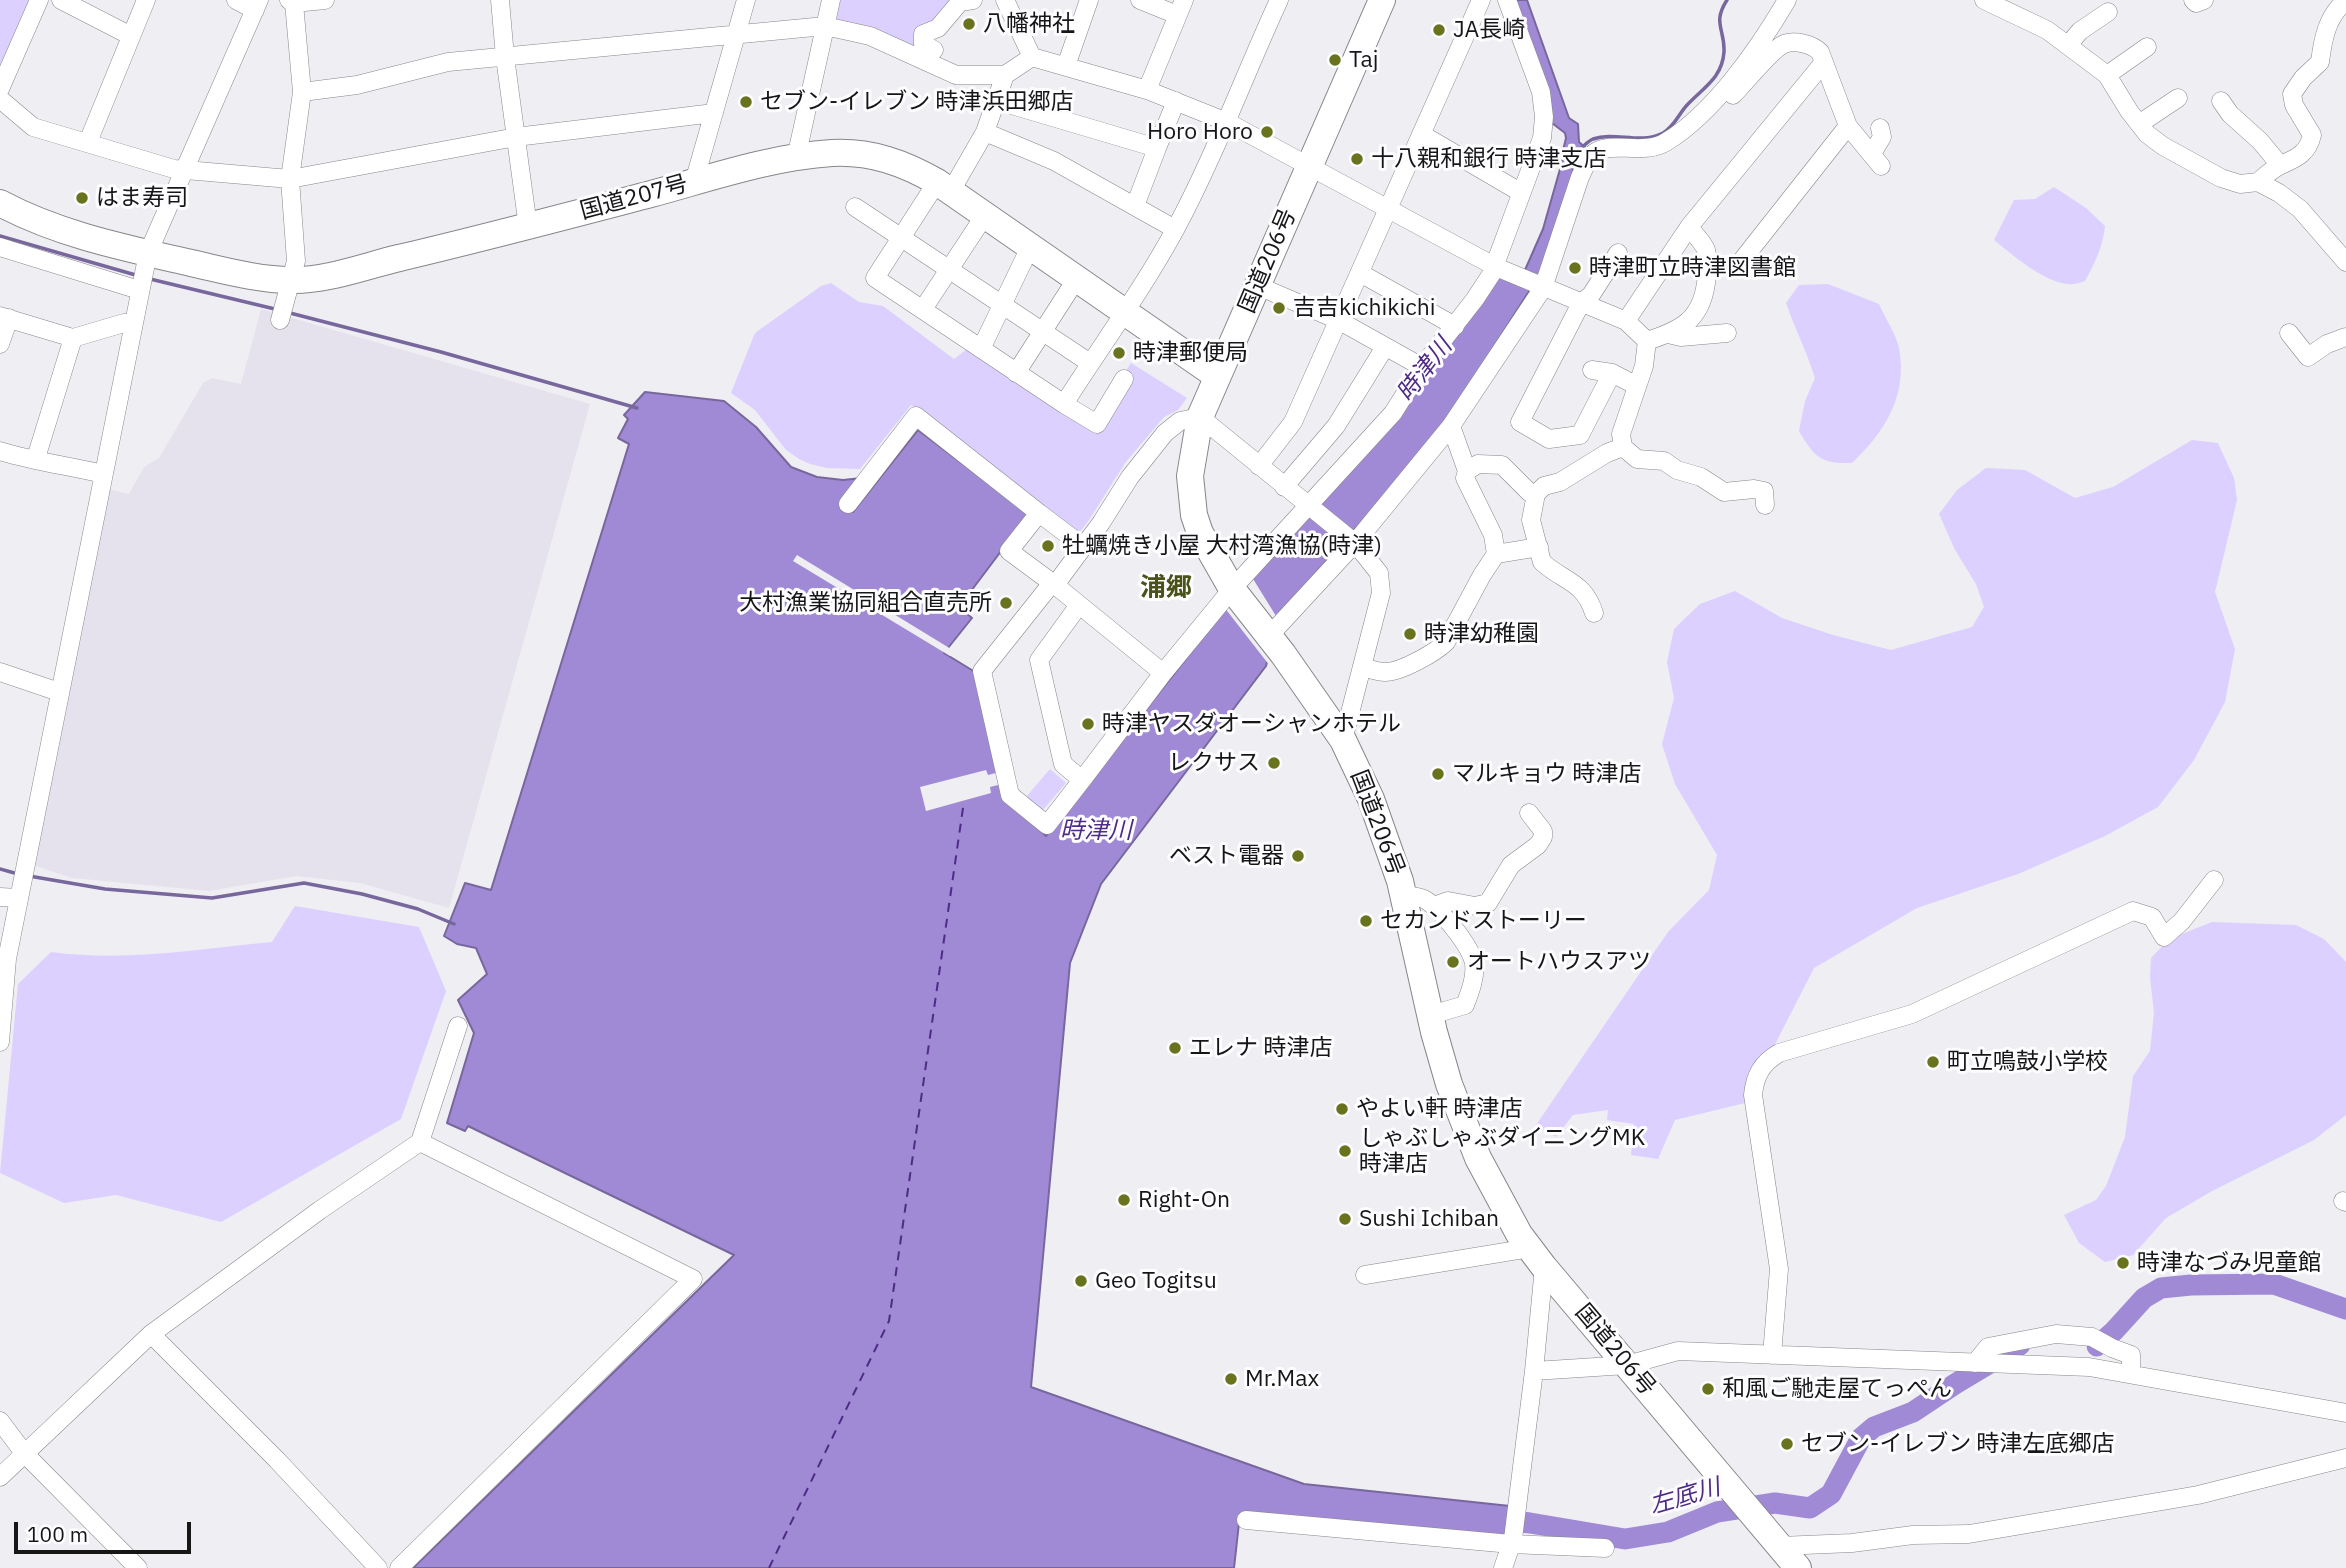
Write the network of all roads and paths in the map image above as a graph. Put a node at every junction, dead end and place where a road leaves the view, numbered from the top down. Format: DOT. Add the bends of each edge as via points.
graph roads {
  1 [pos="39,0"];
  2 [pos="61,0"];
  3 [pos="146,0"];
  4 [pos="236,0"];
  5 [pos="325,0"];
  6 [pos="500,0"];
  7 [pos="746,0"];
  8 [pos="831,0"];
  9 [pos="973,0"];
  10 [pos="1005,0"];
  11 [pos="1089,0"];
  12 [pos="1140,0"];
  13 [pos="1279,0"];
  14 [pos="1382,0"];
  15 [pos="1481,0"];
  16 [pos="1507,0"];
  17 [pos="1787,0"];
  18 [pos="1984,0"];
  19 [pos="2193,0"];
  20 [pos="2204,0"];
  21 [pos="2346,0"];
  22 [pos="292,1"];
  23 [pos="257,5"];
  24 [pos="1180,8"];
  25 [pos="2108,12"];
  26 [pos="825,26"];
  27 [pos="131,36"];
  28 [pos="736,36"];
  29 [pos="2068,45"];
  30 [pos="2147,47"];
  31 [pos="934,50"];
  32 [pos="505,57"];
  33 [pos="1032,57"];
  34 [pos="1824,62"];
  35 [pos="1066,66"];
  36 [pos="1005,75"];
  37 [pos="2107,75"];
  38 [pos="0,89"];
  39 [pos="1147,90"];
  40 [pos="302,92"];
  41 [pos="2178,98"];
  42 [pos="0,99"];
  43 [pos="998,101"];
  44 [pos="1176,101"];
  45 [pos="2221,102"];
  46 [pos="714,113"];
  47 [pos="1227,122"];
  48 [pos="1690,123"];
  49 [pos="2139,124"];
  50 [pos="1849,126"];
  51 [pos="1880,128"];
  52 [pos="985,132"];
  53 [pos="1421,134"];
  54 [pos="516,137"];
  55 [pos="88,142"];
  56 [pos="1157,148"];
  57 [pos="796,158"];
  58 [pos="2280,165"];
  59 [pos="1308,167"];
  60 [pos="185,170"];
  61 [pos="290,179"];
  62 [pos="694,182"];
  63 [pos="2258,182"];
  64 [pos="944,187"];
  65 [pos="1520,192"];
  66 [pos="0,203"];
  67 [pos="855,206"];
  68 [pos="1135,206"];
  69 [pos="1387,209"];
  70 [pos="985,215"];
  71 [pos="528,227"];
  72 [pos="1689,227"];
  73 [pos="1175,229"];
  74 [pos="900,236"];
  75 [pos="1031,245"];
  76 [pos="0,247"];
  77 [pos="1618,253"];
  78 [pos="1743,259"];
  79 [pos="147,260"];
  80 [pos="2346,261"];
  81 [pos="1496,267"];
  82 [pos="951,270"];
  83 [pos="1360,273"];
  84 [pos="1077,278"];
  85 [pos="1258,286"];
  86 [pos="1541,287"];
  87 [pos="288,289"];
  88 [pos="139,290"];
  89 [pos="1581,303"];
  90 [pos="1002,304"];
  91 [pos="923,309"];
  92 [pos="1125,312"];
  93 [pos="4,317"];
  94 [pos="280,320"];
  95 [pos="1338,320"];
  96 [pos="1626,321"];
  97 [pos="133,323"];
  98 [pos="1455,326"];
  99 [pos="1043,330"];
  100 [pos="1727,333"];
  101 [pos="2289,333"];
  102 [pos="1668,334"];
  103 [pos="2346,337"];
  104 [pos="74,338"];
  105 [pos="1647,341"];
  106 [pos="0,344"];
  107 [pos="1385,347"];
  108 [pos="981,349"];
  109 [pos="1090,363"];
  110 [pos="1422,367"];
  111 [pos="1592,370"];
  112 [pos="1016,373"];
  113 [pos="1612,373"];
  114 [pos="1217,376"];
  115 [pos="1124,379"];
  116 [pos="1637,386"];
  117 [pos="1064,404"];
  118 [pos="1200,417"];
  119 [pos="1451,426"];
  120 [pos="1623,447"];
  121 [pos="0,451"];
  122 [pos="36,458"];
  123 [pos="1259,466"];
  124 [pos="1467,471"];
  125 [pos="103,474"];
  126 [pos="1284,487"];
  127 [pos="1536,494"];
  128 [pos="848,504"];
  129 [pos="1765,505"];
  130 [pos="1308,506"];
  131 [pos="1039,513"];
  132 [pos="1355,543"];
  133 [pos="1084,547"];
  134 [pos="1539,547"];
  135 [pos="1496,554"];
  136 [pos="1053,584"];
  137 [pos="1232,589"];
  138 [pos="1079,605"];
  139 [pos="1594,613"];
  140 [pos="1276,645"];
  141 [pos="1363,667"];
  142 [pos="0,672"];
  143 [pos="1163,673"];
  144 [pos="59,692"];
  145 [pos="1343,740"];
  146 [pos="1082,780"];
  147 [pos="1529,813"];
  148 [pos="2214,880"];
  149 [pos="1403,895"];
  150 [pos="0,897"];
  151 [pos="19,898"];
  152 [pos="1434,905"];
  153 [pos="1431,1015"];
  154 [pos="458,1026"];
  155 [pos="0,1042"];
  156 [pos="420,1142"];
  157 [pos="1537,1257"];
  158 [pos="1366,1275"];
  159 [pos="152,1334"];
  160 [pos="1772,1355"];
  161 [pos="1968,1362"];
  162 [pos="1627,1364"];
  163 [pos="1534,1371"];
  164 [pos="2131,1373"];
  165 [pos="2346,1413"];
  166 [pos="0,1421"];
  167 [pos="24,1453"];
  168 [pos="2346,1458"];
  169 [pos="0,1476"];
  170 [pos="1246,1520"];
  171 [pos="1512,1541"];
  172 [pos="1780,1546"];
  173 [pos="1605,1548"];
  174 [pos="138,1568"];
  175 [pos="379,1568"];
  176 [pos="399,1568"];
  177 [pos="1503,1568"];
  178 [pos="1798,1568"];
  1 -- 38 [label="street"];
  2 -- 27 [label="street"];
  3 -- 27 [label="street"];
  4 -- 23 [label="street"];
  5 -- 22 [label="street"];
  6 -- 32 [label="street"];
  7 -- 28 [label="street"];
  8 -- 26 [label="street"];
  9 -- 31 [label="street" via="960,2 938,28 923,34 923,44"];
  10 -- 33 [label="street"];
  11 -- 35 [label="street"];
  12 -- 24 [label="street"];
  13 -- 47 [label="street"];
  14 -- 59 [label="highway, 国道206号"];
  15 -- 53 [label="street"];
  16 -- 65 [label="street" via="1541,92 1544,117 1542,138"];
  17 -- 48 [label="street" via="1737,74"];
  18 -- 29 [label="street"];
  19 -- 20 [label="street" via="2196,4"];
  21 -- 58 [label="street" via="2323,32 2320,62 2292,94 2312,135 2310,144 2298,158"];
  22 -- 40 [label="street"];
  23 -- 60 [label="street"];
  24 -- 39 [label="street"];
  25 -- 29 [label="street"];
  26 -- 28 [label="street"];
  26 -- 36 [label="street" via="870,36 956,75"];
  26 -- 57 [label="street"];
  27 -- 55 [label="street"];
  28 -- 32 [label="street"];
  28 -- 46 [label="street"];
  29 -- 37 [label="street"];
  30 -- 37 [label="street"];
  32 -- 40 [label="street" via="448,62 357,85"];
  32 -- 54 [label="street"];
  33 -- 35 [label="street"];
  33 -- 36 [label="street"];
  34 -- 48 [label="street" via="1816,48 1781,45 1704,125"];
  34 -- 50 [label="street"];
  34 -- 72 [label="street"];
  35 -- 39 [label="street"];
  36 -- 43 [label="street"];
  37 -- 49 [label="street"];
  39 -- 44 [label="street"];
  40 -- 61 [label="street"];
  41 -- 49 [label="street"];
  42 -- 55 [label="street" via="33,127"];
  43 -- 52 [label="street"];
  43 -- 56 [label="street"];
  44 -- 47 [label="street"];
  44 -- 56 [label="street"];
  45 -- 58 [label="street"];
  46 -- 54 [label="street"];
  46 -- 62 [label="street"];
  47 -- 59 [label="street"];
  47 -- 73 [label="street"];
  48 -- 86 [label="street" via="1664,144 1651,148 1597,151 1580,177"];
  49 -- 63 [label="street" via="2199,167 2240,184"];
  50 -- 51 [label="street" via="1877,160"];
  50 -- 78 [label="street"];
  52 -- 64 [label="street"];
  52 -- 68 [label="street" via="1054,161"];
  53 -- 65 [label="street"];
  53 -- 69 [label="street"];
  54 -- 61 [label="street"];
  54 -- 71 [label="street"];
  55 -- 60 [label="street"];
  56 -- 68 [label="street"];
  57 -- 62 [label="highway, 国道207号"];
  57 -- 64 [label="highway, 国道207号" via="867,155 901,164"];
  58 -- 63 [label="street"];
  59 -- 69 [label="street"];
  59 -- 85 [label="highway, 国道206号"];
  60 -- 61 [label="street"];
  60 -- 79 [label="street"];
  61 -- 87 [label="street" via="296,261"];
  62 -- 71 [label="highway, 国道207号"];
  63 -- 80 [label="street" via="2301,209"];
  64 -- 70 [label="highway, 国道207号"];
  64 -- 74 [label="street"];
  65 -- 81 [label="street"];
  66 -- 79 [label="highway, 国道207号" via="54,228"];
  67 -- 74 [label="street"];
  68 -- 73 [label="street"];
  69 -- 81 [label="street"];
  69 -- 83 [label="street"];
  70 -- 75 [label="highway, 国道207号"];
  70 -- 82 [label="street"];
  71 -- 87 [label="highway, 国道207号"];
  72 -- 96 [label="street"];
  72 -- 102 [label="street" via="1706,249 1704,299 1696,315"];
  73 -- 92 [label="street"];
  74 -- 82 [label="street"];
  74 -- 91 [label="street" via="875,278"];
  75 -- 84 [label="highway, 国道207号"];
  75 -- 90 [label="street"];
  76 -- 88 [label="street"];
  77 -- 89 [label="street"];
  79 -- 87 [label="highway, 国道207号" via="236,273"];
  79 -- 88 [label="street"];
  81 -- 86 [label="street"];
  81 -- 98 [label="street"];
  82 -- 90 [label="street"];
  82 -- 91 [label="street"];
  83 -- 95 [label="street"];
  83 -- 98 [label="street"];
  84 -- 92 [label="highway, 国道207号"];
  84 -- 99 [label="street"];
  85 -- 95 [label="street"];
  85 -- 114 [label="highway, 国道206号"];
  86 -- 89 [label="street"];
  86 -- 119 [label="street"];
  87 -- 94 [label="street"];
  88 -- 97 [label="street"];
  89 -- 96 [label="street"];
  89 -- 113 [label="street" via="1520,422 1549,439 1580,435"];
  90 -- 99 [label="street"];
  90 -- 108 [label="street"];
  91 -- 108 [label="street"];
  92 -- 109 [label="street"];
  92 -- 114 [label="highway, 国道207号"];
  93 -- 104 [label="street"];
  93 -- 106 [label="street"];
  95 -- 107 [label="street"];
  95 -- 123 [label="street" via="1293,422"];
  96 -- 105 [label="street"];
  97 -- 104 [label="street"];
  97 -- 125 [label="street"];
  98 -- 110 [label="street"];
  99 -- 109 [label="street"];
  99 -- 112 [label="street"];
  100 -- 102 [label="street"];
  101 -- 103 [label="street" via="2308,357"];
  102 -- 105 [label="street"];
  104 -- 122 [label="street"];
  105 -- 116 [label="street"];
  107 -- 110 [label="street"];
  107 -- 126 [label="street" via="1336,426"];
  108 -- 112 [label="street"];
  109 -- 117 [label="street"];
  110 -- 130 [label="street" via="1393,413"];
  111 -- 113 [label="street"];
  112 -- 117 [label="street"];
  113 -- 116 [label="street"];
  114 -- 118 [label="highway, 国道206号"];
  115 -- 117 [label="street" via="1097,424"];
  116 -- 120 [label="street" via="1621,434"];
  118 -- 123 [label="street"];
  118 -- 133 [label="street" via="1180,421 1165,433"];
  118 -- 137 [label="highway, 国道206号" via="1189,476 1194,515"];
  119 -- 124 [label="street"];
  119 -- 132 [label="street"];
  120 -- 127 [label="street"];
  120 -- 129 [label="street" via="1637,459 1664,461 1724,492 1764,491"];
  121 -- 122 [label="street"];
  122 -- 125 [label="street"];
  123 -- 126 [label="street"];
  124 -- 127 [label="street" via="1478,464 1502,465"];
  124 -- 135 [label="street" via="1465,478 1493,535"];
  125 -- 144 [label="street"];
  126 -- 130 [label="street"];
  127 -- 134 [label="street" via="1531,520"];
  128 -- 131 [label="street" via="916,416"];
  130 -- 132 [label="street"];
  130 -- 137 [label="street"];
  131 -- 133 [label="street"];
  131 -- 136 [label="street" via="1009,551"];
  132 -- 140 [label="street"];
  132 -- 141 [label="street" via="1381,581"];
  133 -- 136 [label="street"];
  134 -- 135 [label="street"];
  134 -- 139 [label="street" via="1542,562 1581,588"];
  135 -- 141 [label="street" via="1437,650 1387,672"];
  136 -- 138 [label="street"];
  136 -- 146 [label="street" via="982,671 1010,795 1046,825"];
  137 -- 140 [label="highway, 国道206号"];
  137 -- 143 [label="street"];
  138 -- 143 [label="street"];
  138 -- 146 [label="street" via="1039,660 1063,764"];
  140 -- 145 [label="highway, 国道206号"];
  141 -- 145 [label="street"];
  142 -- 144 [label="street"];
  143 -- 146 [label="street"];
  144 -- 151 [label="street"];
  145 -- 149 [label="highway, 国道206号" via="1371,799"];
  147 -- 152 [label="street" via="1543,837 1511,865 1488,904 1448,901"];
  148 -- 160 [label="street" via="2164,937 2152,917 2133,911 1912,1014 1767,1060 1755,1079 1753,1094 1779,1269"];
  149 -- 152 [label="street" via="1422,897"];
  149 -- 153 [label="highway, 国道206号"];
  150 -- 151 [label="street"];
  151 -- 155 [label="street" via="7,959"];
  152 -- 153 [label="street" via="1472,957 1474,975 1465,1005"];
  153 -- 157 [label="highway, 国道206号" via="1449,1084 1478,1158 1519,1234"];
  154 -- 156 [label="street"];
  156 -- 159 [label="street"];
  156 -- 176 [label="street" via="693,1279"];
  157 -- 158 [label="street"];
  157 -- 162 [label="highway, 国道206号"];
  157 -- 163 [label="street"];
  159 -- 167 [label="street"];
  159 -- 175 [label="street"];
  160 -- 161 [label="street"];
  160 -- 162 [label="street" via="1678,1350"];
  161 -- 164 [label="street"];
  161 -- 164 [label="street" via="1988,1347 2056,1334 2092,1336 2131,1355"];
  162 -- 163 [label="street"];
  162 -- 172 [label="highway, 国道206号"];
  163 -- 171 [label="street"];
  164 -- 165 [label="street"];
  166 -- 167 [label="street"];
  167 -- 169 [label="street"];
  167 -- 174 [label="street"];
  168 -- 172 [label="street" via="2198,1495 1969,1534"];
  170 -- 171 [label="street"];
  171 -- 173 [label="street"];
  171 -- 177 [label="street"];
  172 -- 178 [label="highway, 国道206号"];
}
